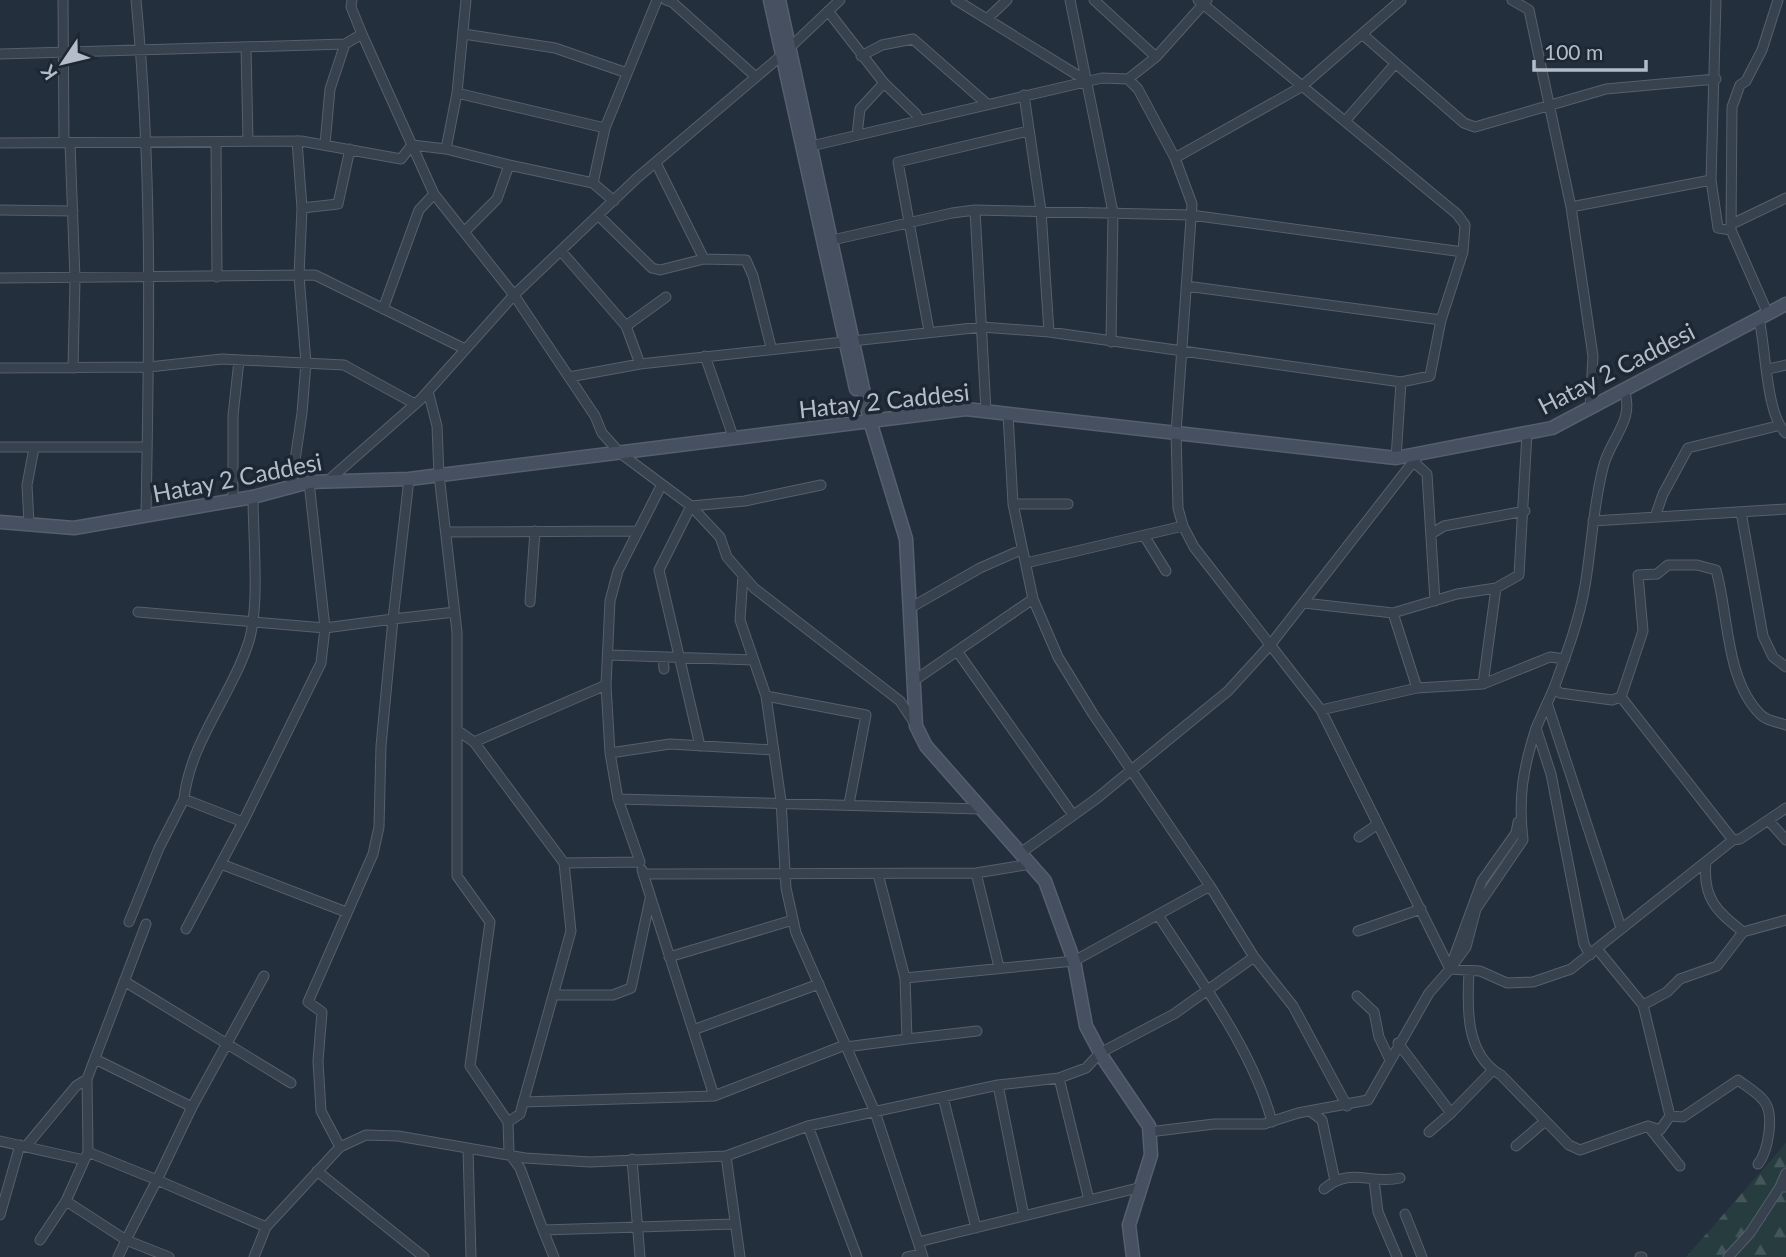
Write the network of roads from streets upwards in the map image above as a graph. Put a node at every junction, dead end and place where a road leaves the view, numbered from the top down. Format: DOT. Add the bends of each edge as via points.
graph roads {
  1 [pos="63,0"];
  2 [pos="136,0"];
  3 [pos="352,0"];
  4 [pos="466,0"];
  5 [pos="657,0"];
  6 [pos="666,0"];
  7 [pos="770,0"];
  8 [pos="779,0"];
  9 [pos="840,0"];
  10 [pos="956,0"];
  11 [pos="1007,0"];
  12 [pos="1070,0"];
  13 [pos="1094,0"];
  14 [pos="1401,0"];
  15 [pos="1512,0"];
  16 [pos="1716,0"];
  17 [pos="1778,0"];
  18 [pos="1202,2"];
  19 [pos="828,11"];
  20 [pos="988,18"];
  21 [pos="362,34"];
  22 [pos="464,34"];
  23 [pos="1362,34"];
  24 [pos="345,44"];
  25 [pos="246,47"];
  26 [pos="141,51"];
  27 [pos="786,51"];
  28 [pos="64,52"];
  29 [pos="0,54"];
  30 [pos="861,56"];
  31 [pos="1156,57"];
  32 [pos="1395,64"];
  33 [pos="627,73"];
  34 [pos="756,77"];
  35 [pos="1128,79"];
  36 [pos="1716,79"];
  37 [pos="1087,81"];
  38 [pos="884,83"];
  39 [pos="1301,87"];
  40 [pos="457,93"];
  41 [pos="1024,95"];
  42 [pos="987,104"];
  43 [pos="1551,105"];
  44 [pos="919,120"];
  45 [pos="1346,120"];
  46 [pos="605,128"];
  47 [pos="1028,131"];
  48 [pos="858,135"];
  49 [pos="248,141"];
  50 [pos="297,141"];
  51 [pos="216,142"];
  52 [pos="0,143"];
  53 [pos="67,143"];
  54 [pos="147,143"];
  55 [pos="325,144"];
  56 [pos="412,145"];
  57 [pos="807,147"];
  58 [pos="350,149"];
  59 [pos="446,149"];
  60 [pos="1175,158"];
  61 [pos="656,163"];
  62 [pos="509,165"];
  63 [pos="1711,180"];
  64 [pos="593,183"];
  65 [pos="434,194"];
  66 [pos="1786,198"];
  67 [pos="614,201"];
  68 [pos="1571,207"];
  69 [pos="302,208"];
  70 [pos="0,210"];
  71 [pos="975,210"];
  72 [pos="73,211"];
  73 [pos="1041,211"];
  74 [pos="1113,212"];
  75 [pos="598,215"];
  76 [pos="1191,215"];
  77 [pos="908,223"];
  78 [pos="1732,227"];
  79 [pos="464,232"];
  80 [pos="827,241"];
  81 [pos="561,251"];
  82 [pos="1463,252"];
  83 [pos="704,259"];
  84 [pos="299,276"];
  85 [pos="217,277"];
  86 [pos="0,278"];
  87 [pos="150,278"];
  88 [pos="75,279"];
  89 [pos="1186,286"];
  90 [pos="514,295"];
  91 [pos="666,297"];
  92 [pos="1786,304"];
  93 [pos="383,309"];
  94 [pos="1763,316"];
  95 [pos="1441,320"];
  96 [pos="626,326"];
  97 [pos="982,327"];
  98 [pos="929,331"];
  99 [pos="1049,332"];
  100 [pos="850,341"];
  101 [pos="1111,342"];
  102 [pos="771,347"];
  103 [pos="465,349"];
  104 [pos="1182,352"];
  105 [pos="705,355"];
  106 [pos="239,360"];
  107 [pos="306,363"];
  108 [pos="640,364"];
  109 [pos="1786,365"];
  110 [pos="149,367"];
  111 [pos="0,368"];
  112 [pos="73,368"];
  113 [pos="1768,369"];
  114 [pos="569,377"];
  115 [pos="1401,382"];
  116 [pos="1624,390"];
  117 [pos="428,391"];
  118 [pos="415,404"];
  119 [pos="1590,409"];
  120 [pos="986,411"];
  121 [pos="1008,414"];
  122 [pos="870,421"];
  123 [pos="1777,426"];
  124 [pos="1176,433"];
  125 [pos="1527,433"];
  126 [pos="1786,433"];
  127 [pos="734,439"];
  128 [pos="0,447"];
  129 [pos="34,447"];
  130 [pos="147,447"];
  131 [pos="620,453"];
  132 [pos="1396,458"];
  133 [pos="1417,458"];
  134 [pos="439,475"];
  135 [pos="409,479"];
  136 [pos="330,480"];
  137 [pos="309,482"];
  138 [pos="821,485"];
  139 [pos="661,486"];
  140 [pos="291,487"];
  141 [pos="253,498"];
  142 [pos="233,501"];
  143 [pos="1013,504"];
  144 [pos="1068,504"];
  145 [pos="691,506"];
  146 [pos="1786,509"];
  147 [pos="1525,511"];
  148 [pos="1741,512"];
  149 [pos="146,516"];
  150 [pos="1655,517"];
  151 [pos="1594,521"];
  152 [pos="0,522"];
  153 [pos="29,524"];
  154 [pos="1182,526"];
  155 [pos="536,531"];
  156 [pos="638,531"];
  157 [pos="446,532"];
  158 [pos="1432,534"];
  159 [pos="1145,537"];
  160 [pos="1021,550"];
  161 [pos="1026,563"];
  162 [pos="1166,571"];
  163 [pos="743,575"];
  164 [pos="1496,588"];
  165 [pos="1033,598"];
  166 [pos="1435,601"];
  167 [pos="530,603"];
  168 [pos="1304,603"];
  169 [pos="910,608"];
  170 [pos="138,612"];
  171 [pos="455,612"];
  172 [pos="1393,613"];
  173 [pos="393,619"];
  174 [pos="253,620"];
  175 [pos="325,628"];
  176 [pos="1271,644"];
  177 [pos="957,651"];
  178 [pos="609,655"];
  179 [pos="663,657"];
  180 [pos="679,657"];
  181 [pos="1565,659"];
  182 [pos="753,660"];
  183 [pos="1786,667"];
  184 [pos="664,669"];
  185 [pos="912,682"];
  186 [pos="1483,684"];
  187 [pos="606,685"];
  188 [pos="1417,688"];
  189 [pos="1554,688"];
  190 [pos="766,696"];
  191 [pos="1621,697"];
  192 [pos="1547,703"];
  193 [pos="1321,709"];
  194 [pos="1786,725"];
  195 [pos="916,726"];
  196 [pos="1536,728"];
  197 [pos="457,730"];
  198 [pos="474,742"];
  199 [pos="700,746"];
  200 [pos="774,750"];
  201 [pos="610,753"];
  202 [pos="1132,769"];
  203 [pos="184,799"];
  204 [pos="618,799"];
  205 [pos="781,801"];
  206 [pos="849,804"];
  207 [pos="980,809"];
  208 [pos="1786,810"];
  209 [pos="1073,815"];
  210 [pos="1769,821"];
  211 [pos="243,822"];
  212 [pos="1378,824"];
  213 [pos="1359,837"];
  214 [pos="1733,840"];
  215 [pos="1786,840"];
  216 [pos="1022,852"];
  217 [pos="640,862"];
  218 [pos="1706,862"];
  219 [pos="564,863"];
  220 [pos="221,864"];
  221 [pos="1031,864"];
  222 [pos="976,873"];
  223 [pos="643,874"];
  224 [pos="785,874"];
  225 [pos="878,874"];
  226 [pos="1210,886"];
  227 [pos="650,897"];
  228 [pos="1421,909"];
  229 [pos="346,912"];
  230 [pos="1158,915"];
  231 [pos="793,920"];
  232 [pos="1786,920"];
  233 [pos="130,922"];
  234 [pos="146,924"];
  235 [pos="1621,928"];
  236 [pos="186,929"];
  237 [pos="1358,931"];
  238 [pos="1743,932"];
  239 [pos="1594,953"];
  240 [pos="669,957"];
  241 [pos="1254,957"];
  242 [pos="1074,961"];
  243 [pos="999,967"];
  244 [pos="1450,969"];
  245 [pos="1469,971"];
  246 [pos="264,976"];
  247 [pos="905,978"];
  248 [pos="124,981"];
  249 [pos="818,984"];
  250 [pos="1208,992"];
  251 [pos="554,995"];
  252 [pos="1357,996"];
  253 [pos="1643,1005"];
  254 [pos="693,1030"];
  255 [pos="977,1031"];
  256 [pos="907,1039"];
  257 [pos="226,1043"];
  258 [pos="1398,1043"];
  259 [pos="845,1046"];
  260 [pos="1100,1053"];
  261 [pos="1389,1058"];
  262 [pos="95,1059"];
  263 [pos="1493,1070"];
  264 [pos="1059,1078"];
  265 [pos="87,1079"];
  266 [pos="291,1083"];
  267 [pos="998,1086"];
  268 [pos="714,1096"];
  269 [pos="943,1097"];
  270 [pos="523,1102"];
  271 [pos="1347,1106"];
  272 [pos="192,1107"];
  273 [pos="1310,1111"];
  274 [pos="875,1112"];
  275 [pos="1451,1113"];
  276 [pos="1670,1116"];
  277 [pos="508,1122"];
  278 [pos="1272,1122"];
  279 [pos="1544,1122"];
  280 [pos="808,1126"];
  281 [pos="1648,1126"];
  282 [pos="1149,1132"];
  283 [pos="1429,1132"];
  284 [pos="0,1141"];
  285 [pos="23,1145"];
  286 [pos="1516,1146"];
  287 [pos="341,1147"];
  288 [pos="468,1149"];
  289 [pos="509,1153"];
  290 [pos="86,1156"];
  291 [pos="726,1156"];
  292 [pos="632,1159"];
  293 [pos="1758,1164"];
  294 [pos="1680,1166"];
  295 [pos="317,1171"];
  296 [pos="1786,1172"];
  297 [pos="1400,1178"];
  298 [pos="157,1180"];
  299 [pos="1374,1180"];
  300 [pos="1335,1181"];
  301 [pos="1142,1187"];
  302 [pos="1783,1187"];
  303 [pos="1324,1189"];
  304 [pos="1089,1200"];
  305 [pos="66,1201"];
  306 [pos="1405,1214"];
  307 [pos="0,1215"];
  308 [pos="1024,1216"];
  309 [pos="734,1224"];
  310 [pos="266,1227"];
  311 [pos="638,1228"];
  312 [pos="976,1228"];
  313 [pos="543,1230"];
  314 [pos="40,1240"];
  315 [pos="126,1240"];
  316 [pos="918,1242"];
  317 [pos="922,1255"];
  318 [pos="118,1257"];
  319 [pos="169,1257"];
  320 [pos="254,1257"];
  321 [pos="424,1257"];
  322 [pos="471,1257"];
  323 [pos="554,1257"];
  324 [pos="640,1257"];
  325 [pos="740,1257"];
  326 [pos="856,1257"];
  327 [pos="907,1257"];
  328 [pos="1133,1257"];
  329 [pos="1397,1257"];
  330 [pos="1422,1257"];
  331 [pos="1728,1257"];
  1 -- 28 [label="street"];
  2 -- 26 [label="street"];
  3 -- 21 [label="street"];
  4 -- 22 [label="street"];
  5 -- 33 [label="street"];
  6 -- 34 [label="street"];
  7 -- 27 [label="street"];
  8 -- 27 [label="street"];
  9 -- 19 [label="street"];
  10 -- 20 [label="street"];
  11 -- 20 [label="street"];
  12 -- 37 [label="street"];
  13 -- 31 [label="street"];
  14 -- 23 [label="street"];
  15 -- 43 [label="street" via="1529,10"];
  16 -- 36 [label="street"];
  17 -- 78 [label="street" via="1762,50 1732,107"];
  18 -- 31 [label="street"];
  18 -- 39 [label="street"];
  19 -- 27 [label="street"];
  19 -- 30 [label="street"];
  20 -- 37 [label="street"];
  21 -- 24 [label="street"];
  21 -- 56 [label="street"];
  22 -- 33 [label="street" via="555,48"];
  22 -- 40 [label="street"];
  23 -- 32 [label="street"];
  23 -- 39 [label="street"];
  24 -- 25 [label="street"];
  24 -- 55 [label="street" via="330,89"];
  25 -- 26 [label="street"];
  25 -- 49 [label="street"];
  26 -- 28 [label="street"];
  26 -- 54 [label="street"];
  27 -- 34 [label="street"];
  27 -- 57 [label="street"];
  28 -- 29 [label="street"];
  28 -- 53 [label="street"];
  30 -- 38 [label="street"];
  30 -- 42 [label="street" via="882,45 913,39"];
  31 -- 35 [label="street"];
  32 -- 43 [label="street" via="1475,128"];
  32 -- 45 [label="street"];
  33 -- 46 [label="street"];
  34 -- 61 [label="street"];
  35 -- 37 [label="street"];
  35 -- 60 [label="street"];
  36 -- 43 [label="street" via="1620,86"];
  36 -- 63 [label="street"];
  37 -- 41 [label="street"];
  37 -- 74 [label="street"];
  38 -- 44 [label="street"];
  38 -- 48 [label="street" via="860,108"];
  39 -- 45 [label="street"];
  39 -- 60 [label="street"];
  40 -- 46 [label="street"];
  40 -- 59 [label="street"];
  41 -- 42 [label="street"];
  41 -- 47 [label="street"];
  42 -- 44 [label="street"];
  43 -- 68 [label="street"];
  44 -- 48 [label="street"];
  45 -- 82 [label="street" via="1462,219 1466,230"];
  46 -- 64 [label="street"];
  47 -- 73 [label="street"];
  47 -- 77 [label="street" via="898,162"];
  48 -- 57 [label="street"];
  49 -- 50 [label="street"];
  49 -- 51 [label="street"];
  50 -- 55 [label="street"];
  50 -- 69 [label="street"];
  51 -- 54 [label="street"];
  51 -- 85 [label="street"];
  52 -- 53 [label="street"];
  53 -- 54 [label="street"];
  53 -- 72 [label="street"];
  54 -- 87 [label="street"];
  55 -- 58 [label="street"];
  56 -- 58 [label="street" via="401,159"];
  56 -- 59 [label="street"];
  56 -- 65 [label="street"];
  57 -- 80 [label="street"];
  58 -- 69 [label="street" via="338,204"];
  59 -- 62 [label="street"];
  60 -- 76 [label="street" via="1192,204"];
  61 -- 67 [label="street"];
  61 -- 83 [label="street"];
  62 -- 64 [label="street"];
  62 -- 79 [label="street" via="497,199"];
  63 -- 68 [label="street"];
  63 -- 78 [label="street" via="1718,228"];
  64 -- 67 [label="street"];
  65 -- 79 [label="street"];
  65 -- 93 [label="street" via="419,210"];
  66 -- 78 [label="street"];
  67 -- 75 [label="street"];
  68 -- 119 [label="street" via="1593,356"];
  69 -- 84 [label="street"];
  70 -- 72 [label="street"];
  71 -- 73 [label="street"];
  71 -- 77 [label="street"];
  71 -- 97 [label="street"];
  72 -- 88 [label="street"];
  73 -- 74 [label="street"];
  73 -- 99 [label="street"];
  74 -- 76 [label="street"];
  74 -- 101 [label="street"];
  75 -- 81 [label="street"];
  75 -- 83 [label="street" via="652,268"];
  76 -- 82 [label="street"];
  76 -- 89 [label="street"];
  77 -- 80 [label="street"];
  77 -- 98 [label="street"];
  78 -- 94 [label="street"];
  79 -- 90 [label="street"];
  80 -- 100 [label="street"];
  81 -- 90 [label="street"];
  81 -- 96 [label="street"];
  82 -- 95 [label="street"];
  83 -- 102 [label="street" via="746,260"];
  84 -- 85 [label="street"];
  84 -- 93 [label="street" via="315,275"];
  84 -- 107 [label="street"];
  85 -- 87 [label="street"];
  86 -- 88 [label="street"];
  87 -- 88 [label="street"];
  87 -- 110 [label="street"];
  88 -- 112 [label="street"];
  89 -- 95 [label="street"];
  89 -- 104 [label="street"];
  90 -- 103 [label="street"];
  90 -- 114 [label="street"];
  91 -- 96 [label="street"];
  92 -- 94 [label="street, Hatay 2 Caddesi"];
  93 -- 103 [label="street"];
  94 -- 113 [label="street"];
  94 -- 116 [label="street, Hatay 2 Caddesi"];
  95 -- 115 [label="street" via="1430,376"];
  96 -- 108 [label="street"];
  97 -- 98 [label="street"];
  97 -- 99 [label="street"];
  97 -- 120 [label="street"];
  98 -- 100 [label="street"];
  99 -- 101 [label="street"];
  100 -- 102 [label="street"];
  100 -- 122 [label="street" via="860,405"];
  101 -- 104 [label="street"];
  102 -- 105 [label="street"];
  103 -- 117 [label="street"];
  104 -- 115 [label="street"];
  104 -- 124 [label="street"];
  105 -- 108 [label="street"];
  105 -- 127 [label="street"];
  106 -- 107 [label="street"];
  106 -- 110 [label="street"];
  106 -- 142 [label="street" via="233,415"];
  107 -- 118 [label="street" via="344,365"];
  107 -- 140 [label="street"];
  108 -- 114 [label="street"];
  109 -- 113 [label="street"];
  110 -- 112 [label="street"];
  110 -- 130 [label="street"];
  111 -- 112 [label="street"];
  113 -- 123 [label="street"];
  114 -- 131 [label="street" via="602,433"];
  115 -- 132 [label="street"];
  116 -- 119 [label="street, Hatay 2 Caddesi"];
  116 -- 151 [label="street" via="1628,415 1608,451"];
  117 -- 118 [label="street"];
  117 -- 134 [label="street" via="437,426"];
  118 -- 136 [label="street"];
  119 -- 125 [label="street, Hatay 2 Caddesi" via="1552,428"];
  120 -- 121 [label="street, Hatay 2 Caddesi"];
  120 -- 122 [label="street, Hatay 2 Caddesi" via="966,409"];
  121 -- 124 [label="street, Hatay 2 Caddesi"];
  121 -- 143 [label="street"];
  122 -- 127 [label="street, Hatay 2 Caddesi"];
  122 -- 169 [label="street" via="906,539"];
  123 -- 126 [label="street"];
  123 -- 150 [label="street" via="1689,448"];
  124 -- 132 [label="street, Hatay 2 Caddesi"];
  124 -- 154 [label="street"];
  125 -- 133 [label="street, Hatay 2 Caddesi"];
  125 -- 147 [label="street"];
  127 -- 131 [label="street, Hatay 2 Caddesi"];
  128 -- 129 [label="street"];
  129 -- 130 [label="street"];
  129 -- 153 [label="street" via="27,485"];
  130 -- 149 [label="street"];
  131 -- 134 [label="street, Hatay 2 Caddesi"];
  131 -- 139 [label="street"];
  132 -- 133 [label="street, Hatay 2 Caddesi"];
  133 -- 158 [label="street" via="1427,474"];
  133 -- 168 [label="street"];
  134 -- 135 [label="street, Hatay 2 Caddesi"];
  134 -- 157 [label="street"];
  135 -- 136 [label="street, Hatay 2 Caddesi"];
  135 -- 173 [label="street"];
  136 -- 137 [label="street, Hatay 2 Caddesi"];
  137 -- 140 [label="street, Hatay 2 Caddesi"];
  137 -- 175 [label="street"];
  138 -- 145 [label="street" via="745,501"];
  139 -- 145 [label="street"];
  139 -- 156 [label="street"];
  140 -- 141 [label="street, Hatay 2 Caddesi"];
  141 -- 142 [label="street, Hatay 2 Caddesi"];
  141 -- 174 [label="street"];
  142 -- 149 [label="street, Hatay 2 Caddesi"];
  143 -- 144 [label="street"];
  143 -- 160 [label="street"];
  145 -- 163 [label="street" via="720,537 727,557"];
  145 -- 180 [label="street" via="659,570"];
  146 -- 148 [label="street"];
  147 -- 158 [label="street" via="1444,526"];
  147 -- 164 [label="street" via="1519,575"];
  148 -- 150 [label="street"];
  148 -- 183 [label="street" via="1763,636 1773,657"];
  149 -- 153 [label="street, Hatay 2 Caddesi" via="74,528"];
  150 -- 151 [label="street"];
  151 -- 181 [label="street" via="1585,586"];
  152 -- 153 [label="street, Hatay 2 Caddesi"];
  154 -- 159 [label="street"];
  154 -- 176 [label="street"];
  155 -- 156 [label="street"];
  155 -- 157 [label="street"];
  155 -- 167 [label="street"];
  156 -- 178 [label="street" via="610,601"];
  157 -- 171 [label="street"];
  158 -- 166 [label="street"];
  159 -- 161 [label="street"];
  159 -- 162 [label="street"];
  160 -- 161 [label="street"];
  160 -- 169 [label="street"];
  161 -- 165 [label="street"];
  163 -- 182 [label="street" via="740,620"];
  163 -- 195 [label="street" via="900,701"];
  164 -- 166 [label="street"];
  164 -- 186 [label="street"];
  165 -- 177 [label="street"];
  165 -- 202 [label="street" via="1058,657"];
  166 -- 172 [label="street"];
  168 -- 172 [label="street"];
  168 -- 176 [label="street"];
  169 -- 185 [label="street"];
  170 -- 174 [label="street"];
  171 -- 173 [label="street"];
  171 -- 197 [label="street"];
  172 -- 188 [label="street"];
  173 -- 175 [label="street"];
  173 -- 229 [label="street" via="379,827 373,854"];
  174 -- 175 [label="street"];
  174 -- 203 [label="street" via="248,642 201,745"];
  175 -- 211 [label="street" via="321,663"];
  176 -- 193 [label="street"];
  176 -- 202 [label="street" via="1228,691"];
  177 -- 185 [label="street"];
  177 -- 209 [label="street"];
  178 -- 179 [label="street"];
  178 -- 187 [label="street"];
  179 -- 180 [label="street"];
  179 -- 184 [label="street"];
  180 -- 182 [label="street"];
  180 -- 199 [label="street"];
  181 -- 186 [label="street" via="1550,657"];
  181 -- 189 [label="street"];
  182 -- 190 [label="street"];
  185 -- 195 [label="street"];
  186 -- 188 [label="street"];
  187 -- 198 [label="street"];
  187 -- 201 [label="street"];
  188 -- 193 [label="street"];
  189 -- 191 [label="street" via="1560,693 1612,700"];
  189 -- 192 [label="street"];
  190 -- 200 [label="street"];
  190 -- 206 [label="street" via="866,715"];
  191 -- 194 [label="street" via="1643,631 1638,575 1657,574 1668,565 1697,565 1717,570 1745,694 1763,717"];
  191 -- 214 [label="street"];
  192 -- 196 [label="street"];
  192 -- 235 [label="street"];
  193 -- 212 [label="street"];
  195 -- 207 [label="street" via="926,746"];
  196 -- 239 [label="street" via="1551,774 1584,944"];
  196 -- 244 [label="street" via="1523,770 1523,840 1476,909 1466,947"];
  197 -- 198 [label="street"];
  197 -- 277 [label="street" via="457,876 489,922 470,1066"];
  198 -- 219 [label="street"];
  199 -- 200 [label="street"];
  199 -- 201 [label="street" via="670,744"];
  200 -- 205 [label="street"];
  201 -- 204 [label="street"];
  202 -- 209 [label="street"];
  202 -- 226 [label="street"];
  203 -- 211 [label="street"];
  203 -- 233 [label="street"];
  204 -- 205 [label="street"];
  204 -- 217 [label="street"];
  205 -- 206 [label="street"];
  205 -- 224 [label="street"];
  206 -- 207 [label="street"];
  207 -- 216 [label="street"];
  208 -- 210 [label="street"];
  209 -- 216 [label="street"];
  210 -- 214 [label="street"];
  210 -- 215 [label="street"];
  211 -- 220 [label="street"];
  212 -- 213 [label="street"];
  212 -- 228 [label="street"];
  214 -- 218 [label="street"];
  216 -- 221 [label="street"];
  217 -- 219 [label="street"];
  217 -- 223 [label="street"];
  218 -- 235 [label="street"];
  218 -- 238 [label="street" via="1713,908"];
  219 -- 251 [label="street" via="571,931"];
  220 -- 229 [label="street"];
  220 -- 236 [label="street"];
  221 -- 222 [label="street"];
  221 -- 242 [label="street" via="1045,881"];
  222 -- 225 [label="street"];
  222 -- 243 [label="street"];
  223 -- 224 [label="street"];
  223 -- 227 [label="street"];
  224 -- 225 [label="street"];
  224 -- 231 [label="street"];
  225 -- 247 [label="street"];
  226 -- 230 [label="street"];
  226 -- 241 [label="street"];
  227 -- 240 [label="street"];
  227 -- 251 [label="street" via="631,988 613,995"];
  228 -- 237 [label="street"];
  228 -- 244 [label="street"];
  229 -- 287 [label="street" via="308,1002 322,1012 318,1061 321,1111"];
  230 -- 242 [label="street"];
  230 -- 250 [label="street"];
  231 -- 240 [label="street"];
  231 -- 249 [label="street"];
  232 -- 238 [label="street"];
  234 -- 248 [label="street"];
  235 -- 239 [label="street"];
  238 -- 253 [label="street" via="1717,966 1680,979"];
  239 -- 245 [label="street" via="1571,969 1533,982 1507,983"];
  239 -- 253 [label="street"];
  240 -- 254 [label="street"];
  241 -- 250 [label="street"];
  241 -- 271 [label="street" via="1293,1006"];
  242 -- 243 [label="street"];
  242 -- 260 [label="street" via="1086,1026"];
  243 -- 247 [label="street"];
  244 -- 245 [label="street"];
  244 -- 258 [label="street"];
  245 -- 263 [label="street" via="1469,1027"];
  246 -- 257 [label="street"];
  247 -- 256 [label="street"];
  248 -- 257 [label="street"];
  248 -- 262 [label="street"];
  249 -- 254 [label="street"];
  249 -- 259 [label="street"];
  250 -- 260 [label="street"];
  250 -- 278 [label="street" via="1266,1100"];
  251 -- 270 [label="street"];
  252 -- 261 [label="street" via="1374,1012"];
  253 -- 276 [label="street"];
  254 -- 268 [label="street"];
  255 -- 256 [label="street"];
  256 -- 259 [label="street"];
  257 -- 266 [label="street"];
  257 -- 272 [label="street"];
  258 -- 261 [label="street"];
  258 -- 275 [label="street"];
  259 -- 268 [label="street"];
  259 -- 274 [label="street"];
  260 -- 264 [label="street" via="1086,1068"];
  260 -- 282 [label="street"];
  261 -- 271 [label="street" via="1368,1100"];
  262 -- 265 [label="street"];
  262 -- 272 [label="street"];
  263 -- 275 [label="street"];
  263 -- 279 [label="street"];
  264 -- 267 [label="street"];
  264 -- 304 [label="street"];
  265 -- 285 [label="street"];
  265 -- 290 [label="street"];
  267 -- 269 [label="street"];
  267 -- 308 [label="street"];
  268 -- 270 [label="street"];
  269 -- 274 [label="street"];
  269 -- 312 [label="street"];
  270 -- 277 [label="street" via="520,1114"];
  271 -- 273 [label="street"];
  272 -- 298 [label="street"];
  273 -- 278 [label="street"];
  273 -- 300 [label="street" via="1322,1119"];
  274 -- 280 [label="street"];
  274 -- 316 [label="street"];
  275 -- 283 [label="street"];
  276 -- 281 [label="street" via="1660,1130"];
  276 -- 293 [label="street" via="1683,1118 1738,1080 1765,1101 1769,1116 1765,1156"];
  277 -- 289 [label="street"];
  278 -- 282 [label="street"];
  279 -- 281 [label="street" via="1580,1150"];
  279 -- 286 [label="street"];
  280 -- 291 [label="street"];
  280 -- 326 [label="street"];
  281 -- 294 [label="street"];
  282 -- 301 [label="street" via="1151,1155"];
  284 -- 285 [label="street"];
  285 -- 290 [label="street"];
  285 -- 307 [label="street"];
  287 -- 288 [label="street" via="366,1135"];
  287 -- 295 [label="street"];
  288 -- 289 [label="street"];
  288 -- 322 [label="street"];
  289 -- 292 [label="street" via="590,1162"];
  289 -- 313 [label="street" via="520,1168"];
  290 -- 298 [label="street"];
  290 -- 305 [label="street"];
  291 -- 292 [label="street"];
  291 -- 309 [label="street"];
  292 -- 311 [label="street"];
  295 -- 310 [label="street"];
  295 -- 321 [label="street"];
  296 -- 302 [label="street"];
  297 -- 299 [label="street"];
  298 -- 310 [label="street"];
  298 -- 315 [label="street"];
  299 -- 300 [label="street" via="1358,1176"];
  299 -- 329 [label="street" via="1378,1212"];
  300 -- 303 [label="street"];
  301 -- 304 [label="street"];
  301 -- 328 [label="street" via="1129,1225"];
  302 -- 331 [label="street"];
  304 -- 308 [label="street"];
  305 -- 314 [label="street"];
  305 -- 315 [label="street"];
  306 -- 330 [label="street"];
  308 -- 312 [label="street"];
  309 -- 311 [label="street"];
  309 -- 325 [label="street"];
  310 -- 320 [label="street"];
  311 -- 313 [label="street"];
  311 -- 324 [label="street"];
  312 -- 316 [label="street"];
  313 -- 323 [label="street"];
  315 -- 318 [label="street"];
  315 -- 319 [label="street"];
  316 -- 317 [label="street"];
  317 -- 327 [label="street"];
}
